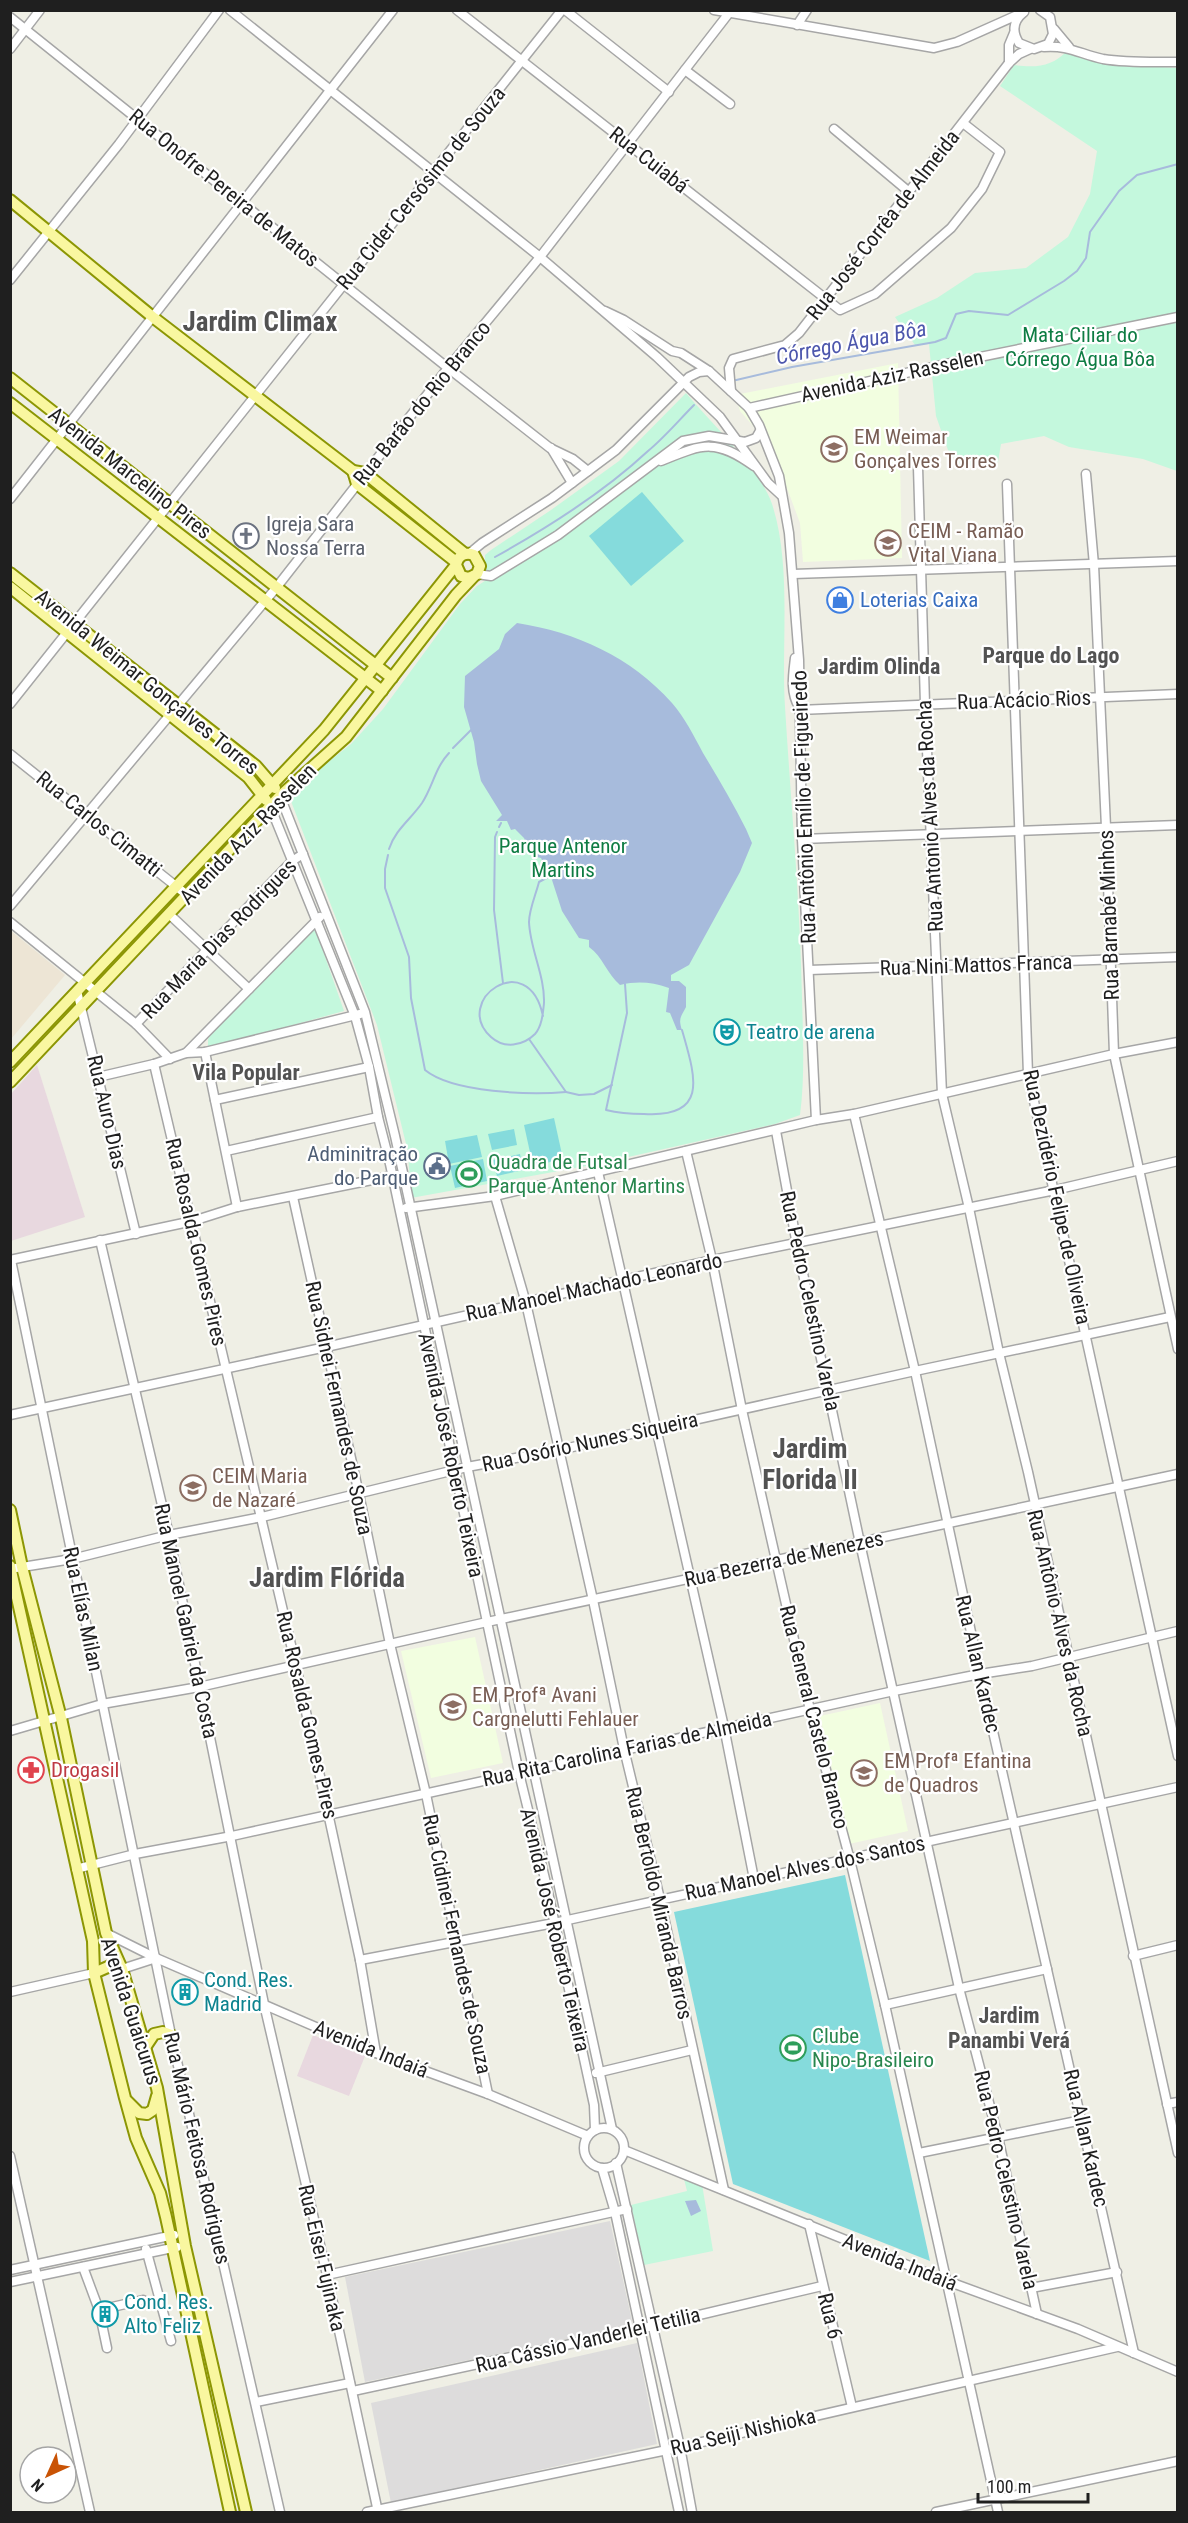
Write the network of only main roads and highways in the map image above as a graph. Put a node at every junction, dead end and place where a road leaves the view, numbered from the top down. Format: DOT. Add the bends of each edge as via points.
graph roads {
  1 [pos="10,200"];
  2 [pos="10,378"];
  3 [pos="10,402"];
  4 [pos="353,471"];
  5 [pos="376,483"];
  6 [pos="368,493"];
  7 [pos="467,553"];
  8 [pos="456,563"];
  9 [pos="10,573"];
  10 [pos="475,575"];
  11 [pos="10,587"];
  12 [pos="376,666"];
  13 [pos="392,678"];
  14 [pos="366,679"];
  15 [pos="382,691"];
  16 [pos="272,784"];
  17 [pos="262,794"];
  18 [pos="280,796"];
  19 [pos="270,806"];
  20 [pos="91,986"];
  21 [pos="10,1062"];
  22 [pos="10,1082"];
  23 [pos="10,1510"];
  24 [pos="15,1568"];
  25 [pos="122,1969"];
  26 [pos="88,1974"];
  27 [pos="171,2035"];
  28 [pos="146,2046"];
  29 [pos="157,2088"];
  30 [pos="125,2098"];
  31 [pos="230,2512"];
  32 [pos="246,2512"];
  1 -- 4 [label="main road" via="154,318"];
  2 -- 12 [label="main road, Avenida Marcelino Pires"];
  3 -- 14 [label="main road, Avenida Marcelino Pires"];
  4 -- 5 [label="main road" via="365,473"];
  4 -- 6 [label="main road" via="357,484"];
  5 -- 6 [label="main road"];
  5 -- 7 [label="main road"];
  6 -- 8 [label="main road"];
  7 -- 8 [label="main road, Avenida Aziz Rasselen"];
  7 -- 10 [label="main road" via="480,561"];
  8 -- 10 [label="main road" via="461,576"];
  8 -- 12 [label="main road, Avenida Aziz Rasselen"];
  9 -- 16 [label="main road, Avenida Weimar Gonçalves Torres" via="256,766"];
  10 -- 13 [label="main road, Avenida Aziz Rasselen"];
  11 -- 17 [label="main road, Avenida Weimar Gonçalves Torres" via="248,777"];
  12 -- 13 [label="main road, Avenida Marcelino Pires"];
  12 -- 14 [label="main road, Avenida Aziz Rasselen"];
  13 -- 15 [label="main road, Avenida Aziz Rasselen"];
  14 -- 15 [label="main road, Avenida Marcelino Pires"];
  14 -- 16 [label="main road, Avenida Aziz Rasselen"];
  15 -- 18 [label="main road, Avenida Aziz Rasselen" via="346,737"];
  16 -- 17 [label="main road, Avenida Aziz Rasselen"];
  16 -- 18 [label="main road, Avenida Weimar Gonçalves Torres"];
  17 -- 19 [label="main road, Avenida José Roberto Teixeira"];
  17 -- 20 [label="main road, Avenida Aziz Rasselen"];
  18 -- 19 [label="main road, Avenida Aziz Rasselen"];
  19 -- 20 [label="main road, Avenida Aziz Rasselen" via="187,896"];
  20 -- 21 [label="main road, Avenida Aziz Rasselen" via="77,991"];
  20 -- 22 [label="main road, Avenida Aziz Rasselen" via="81,1007"];
  23 -- 24 [label="main road, Avenida Guaicurus"];
  24 -- 25 [label="main road, Avenida Guaicurus" via="61,1718 106,1934"];
  24 -- 26 [label="main road, Avenida Guaicurus" via="43,1723 93,1941"];
  25 -- 26 [label="main road" via="110,1966"];
  25 -- 28 [label="main road, Avenida Guaicurus"];
  26 -- 30 [label="main road, Avenida Guaicurus"];
  27 -- 28 [label="main road" via="154,2034"];
  28 -- 29 [label="main road, Avenida Guaicurus"];
  29 -- 30 [label="main road" via="156,2103 147,2114 139,2112"];
  29 -- 32 [label="main road, Avenida Guaicurus" via="185,2246"];
  30 -- 31 [label="main road, Avenida Guaicurus" via="136,2138 160,2193 171,2236"];
}
